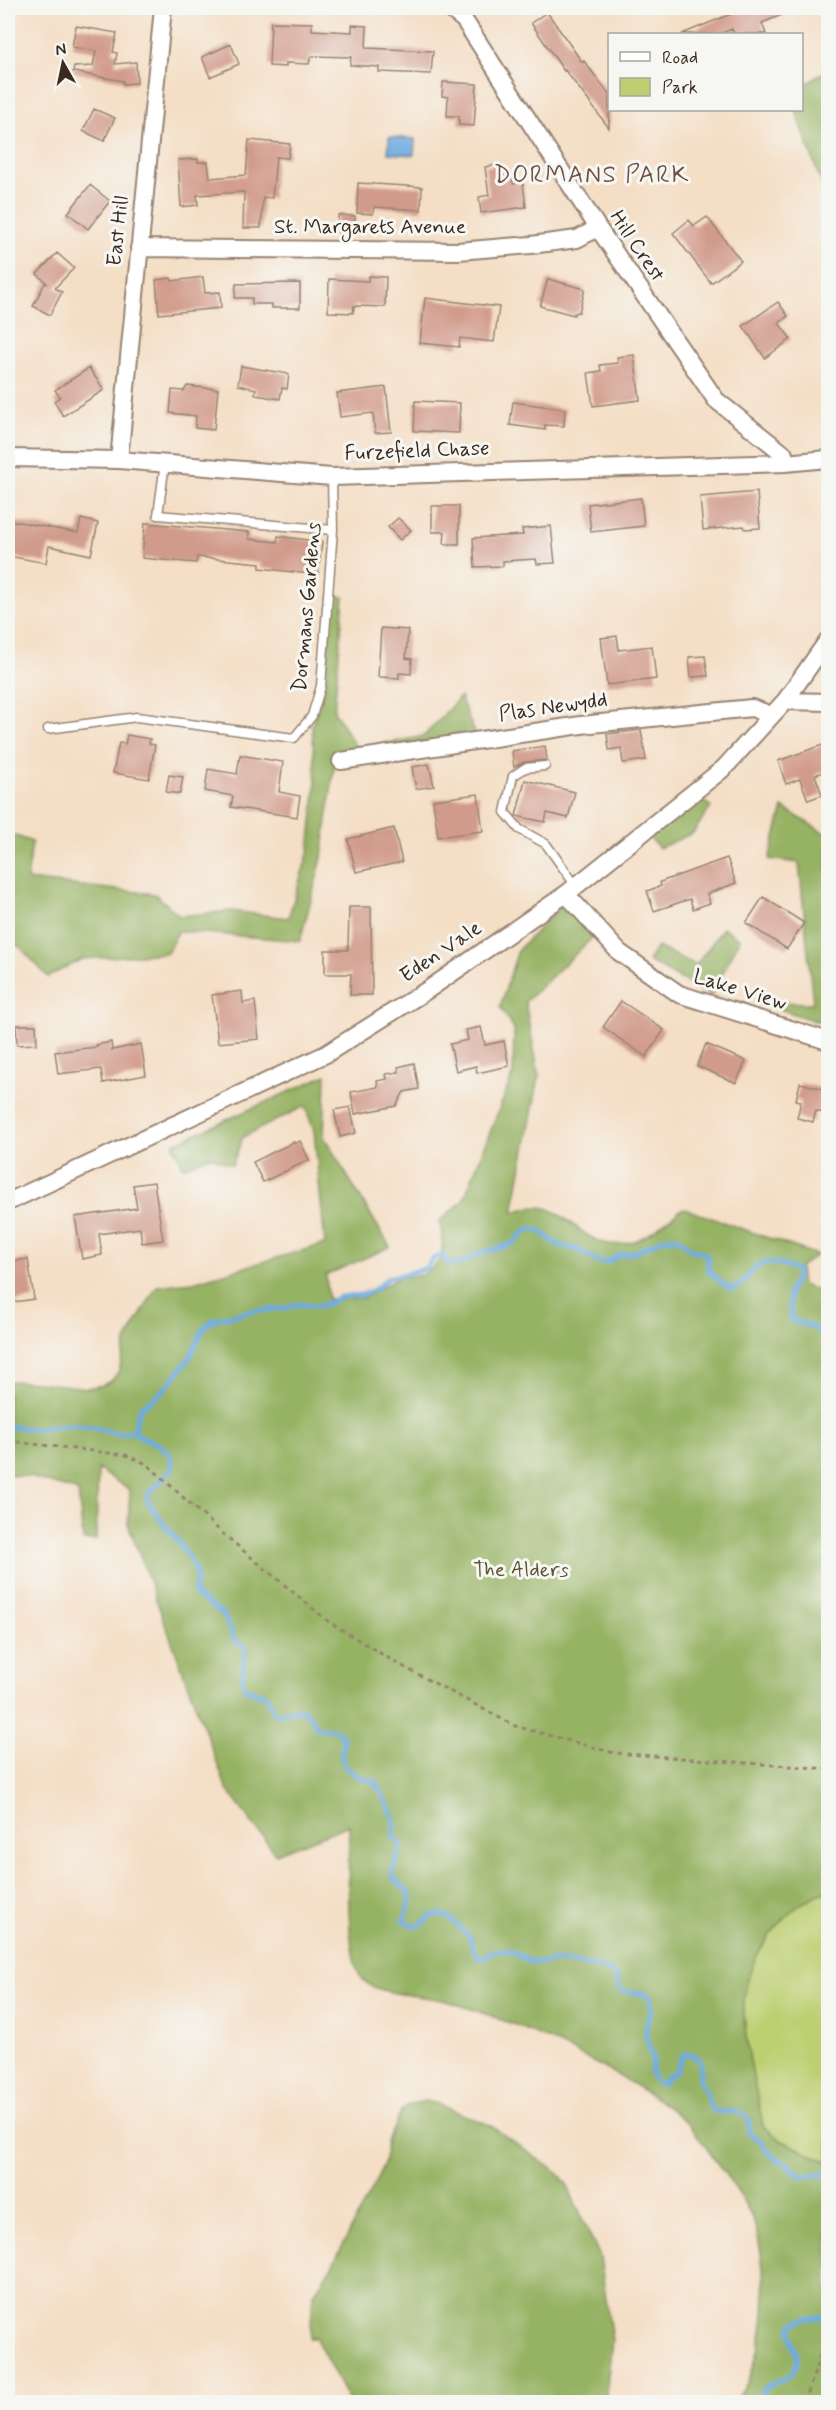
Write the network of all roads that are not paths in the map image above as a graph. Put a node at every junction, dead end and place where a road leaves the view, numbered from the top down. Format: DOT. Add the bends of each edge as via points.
graph roads {
  1 [pos="163,8"];
  2 [pos="449,8"];
  3 [pos="597,228"];
  4 [pos="139,248"];
  5 [pos="8,458"];
  6 [pos="828,459"];
  7 [pos="120,460"];
  8 [pos="165,463"];
  9 [pos="785,463"];
  10 [pos="332,477"];
  11 [pos="333,530"];
  12 [pos="828,640"];
  13 [pos="785,702"];
  14 [pos="828,702"];
  15 [pos="771,715"];
  16 [pos="48,729"];
  17 [pos="341,761"];
  18 [pos="545,766"];
  19 [pos="571,890"];
  20 [pos="828,1041"];
  21 [pos="8,1202"];
  1 -- 4 [label="street, East Hill"];
  2 -- 3 [label="street, Hill Crest" via="464,20"];
  3 -- 4 [label="street, St. Margarets Avenue" via="577,239 458,251"];
  3 -- 9 [label="street, Hill Crest" via="716,400 784,454"];
  4 -- 7 [label="street, East Hill"];
  5 -- 7 [label="street, Furzefield Chase"];
  6 -- 9 [label="street, Furzefield Chase"];
  7 -- 8 [label="street, Furzefield Chase"];
  8 -- 10 [label="street, Furzefield Chase"];
  8 -- 11 [label="lane" via="158,515"];
  9 -- 10 [label="street, Furzefield Chase"];
  10 -- 11 [label="lane, Dormans Gardens"];
  11 -- 16 [label="lane, Dormans Gardens" via="321,686 312,716 294,738 137,717"];
  12 -- 13 [label="street, Eden Vale"];
  13 -- 14 [label="street"];
  13 -- 15 [label="street, Eden Vale"];
  15 -- 17 [label="street, Plas Newydd" via="752,708 581,725"];
  15 -- 19 [label="street, Eden Vale" via="724,768"];
  18 -- 19 [label="lane" via="525,768 513,776 505,812 519,829 546,844"];
  19 -- 20 [label="street, Lake View" via="619,952 679,994"];
  19 -- 21 [label="street, Eden Vale" via="429,989 326,1054"];
}
